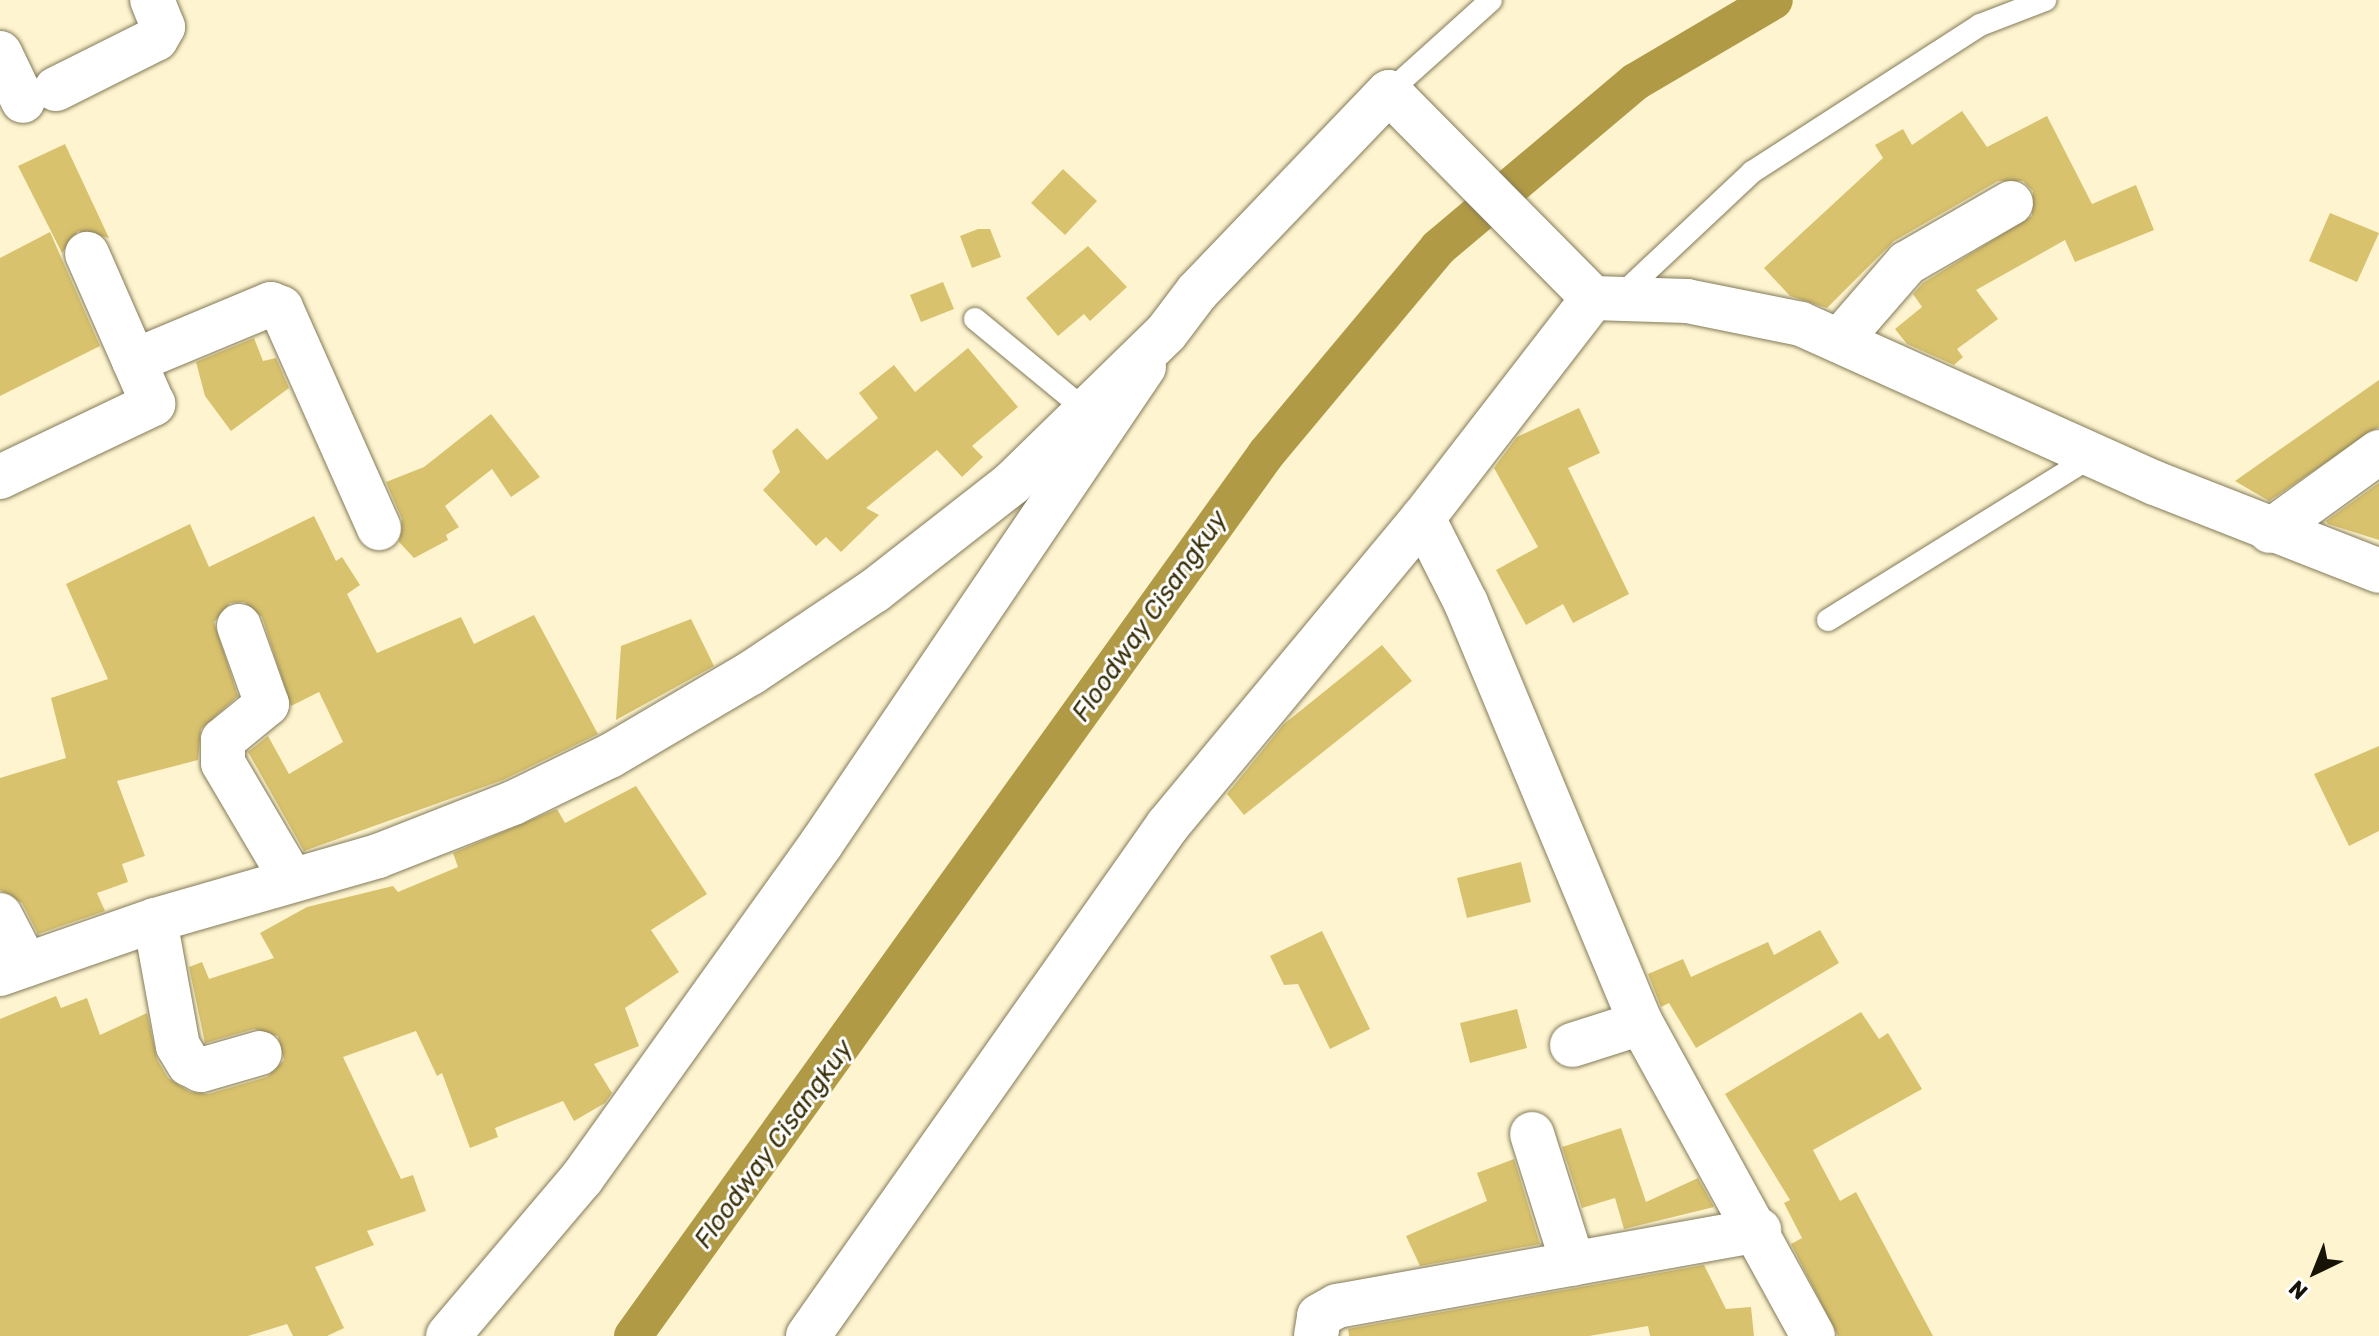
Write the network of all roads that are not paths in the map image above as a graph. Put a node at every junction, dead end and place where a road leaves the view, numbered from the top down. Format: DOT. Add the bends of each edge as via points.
graph roads {
  1 [pos="152,0"];
  2 [pos="1491,0"];
  3 [pos="2045,0"];
  4 [pos="0,53"];
  5 [pos="1394,98"];
  6 [pos="2011,203"];
  7 [pos="87,254"];
  8 [pos="1595,293"];
  9 [pos="975,319"];
  10 [pos="1166,333"];
  11 [pos="1840,340"];
  12 [pos="134,361"];
  13 [pos="1088,412"];
  14 [pos="2379,452"];
  15 [pos="2094,455"];
  16 [pos="0,477"];
  17 [pos="1423,518"];
  18 [pos="379,528"];
  19 [pos="2270,531"];
  20 [pos="2379,571"];
  21 [pos="1828,620"];
  22 [pos="239,626"];
  23 [pos="292,880"];
  24 [pos="0,915"];
  25 [pos="155,920"];
  26 [pos="13,970"];
  27 [pos="1641,1023"];
  28 [pos="1572,1045"];
  29 [pos="260,1053"];
  30 [pos="1532,1134"];
  31 [pos="1759,1230"];
  32 [pos="1573,1264"];
  33 [pos="448,1336"];
  34 [pos="808,1336"];
  35 [pos="1316,1336"];
  36 [pos="1813,1336"];
  1 -- 4 [label="street" via="163,27 156,39 40,95"];
  2 -- 5 [label="lane"];
  3 -- 8 [label="lane" via="1980,25 1752,172"];
  5 -- 8 [label="street"];
  5 -- 10 [label="street" via="1197,292"];
  6 -- 11 [label="street" via="1907,263"];
  7 -- 12 [label="street"];
  8 -- 11 [label="street" via="1771,316"];
  8 -- 17 [label="street"];
  9 -- 13 [label="lane"];
  10 -- 13 [label="street"];
  10 -- 33 [label="street" via="838,819 619,1126"];
  11 -- 15 [label="street"];
  12 -- 16 [label="street" via="153,404"];
  12 -- 18 [label="street" via="271,304 281,308"];
  13 -- 23 [label="street" via="1011,484 874,591 610,756 378,856"];
  14 -- 19 [label="street"];
  15 -- 19 [label="street"];
  15 -- 21 [label="lane"];
  17 -- 27 [label="street" via="1466,603"];
  17 -- 34 [label="street" via="1168,825"];
  19 -- 20 [label="street"];
  22 -- 23 [label="street" via="267,704 223,740 223,763"];
  23 -- 25 [label="street"];
  24 -- 26 [label="street"];
  25 -- 26 [label="street"];
  25 -- 29 [label="street" via="178,1046 189,1064 201,1070"];
  27 -- 28 [label="street"];
  27 -- 31 [label="street"];
  30 -- 32 [label="street"];
  31 -- 32 [label="street"];
  31 -- 36 [label="street"];
  32 -- 35 [label="street" via="1337,1306 1319,1316"];
}
